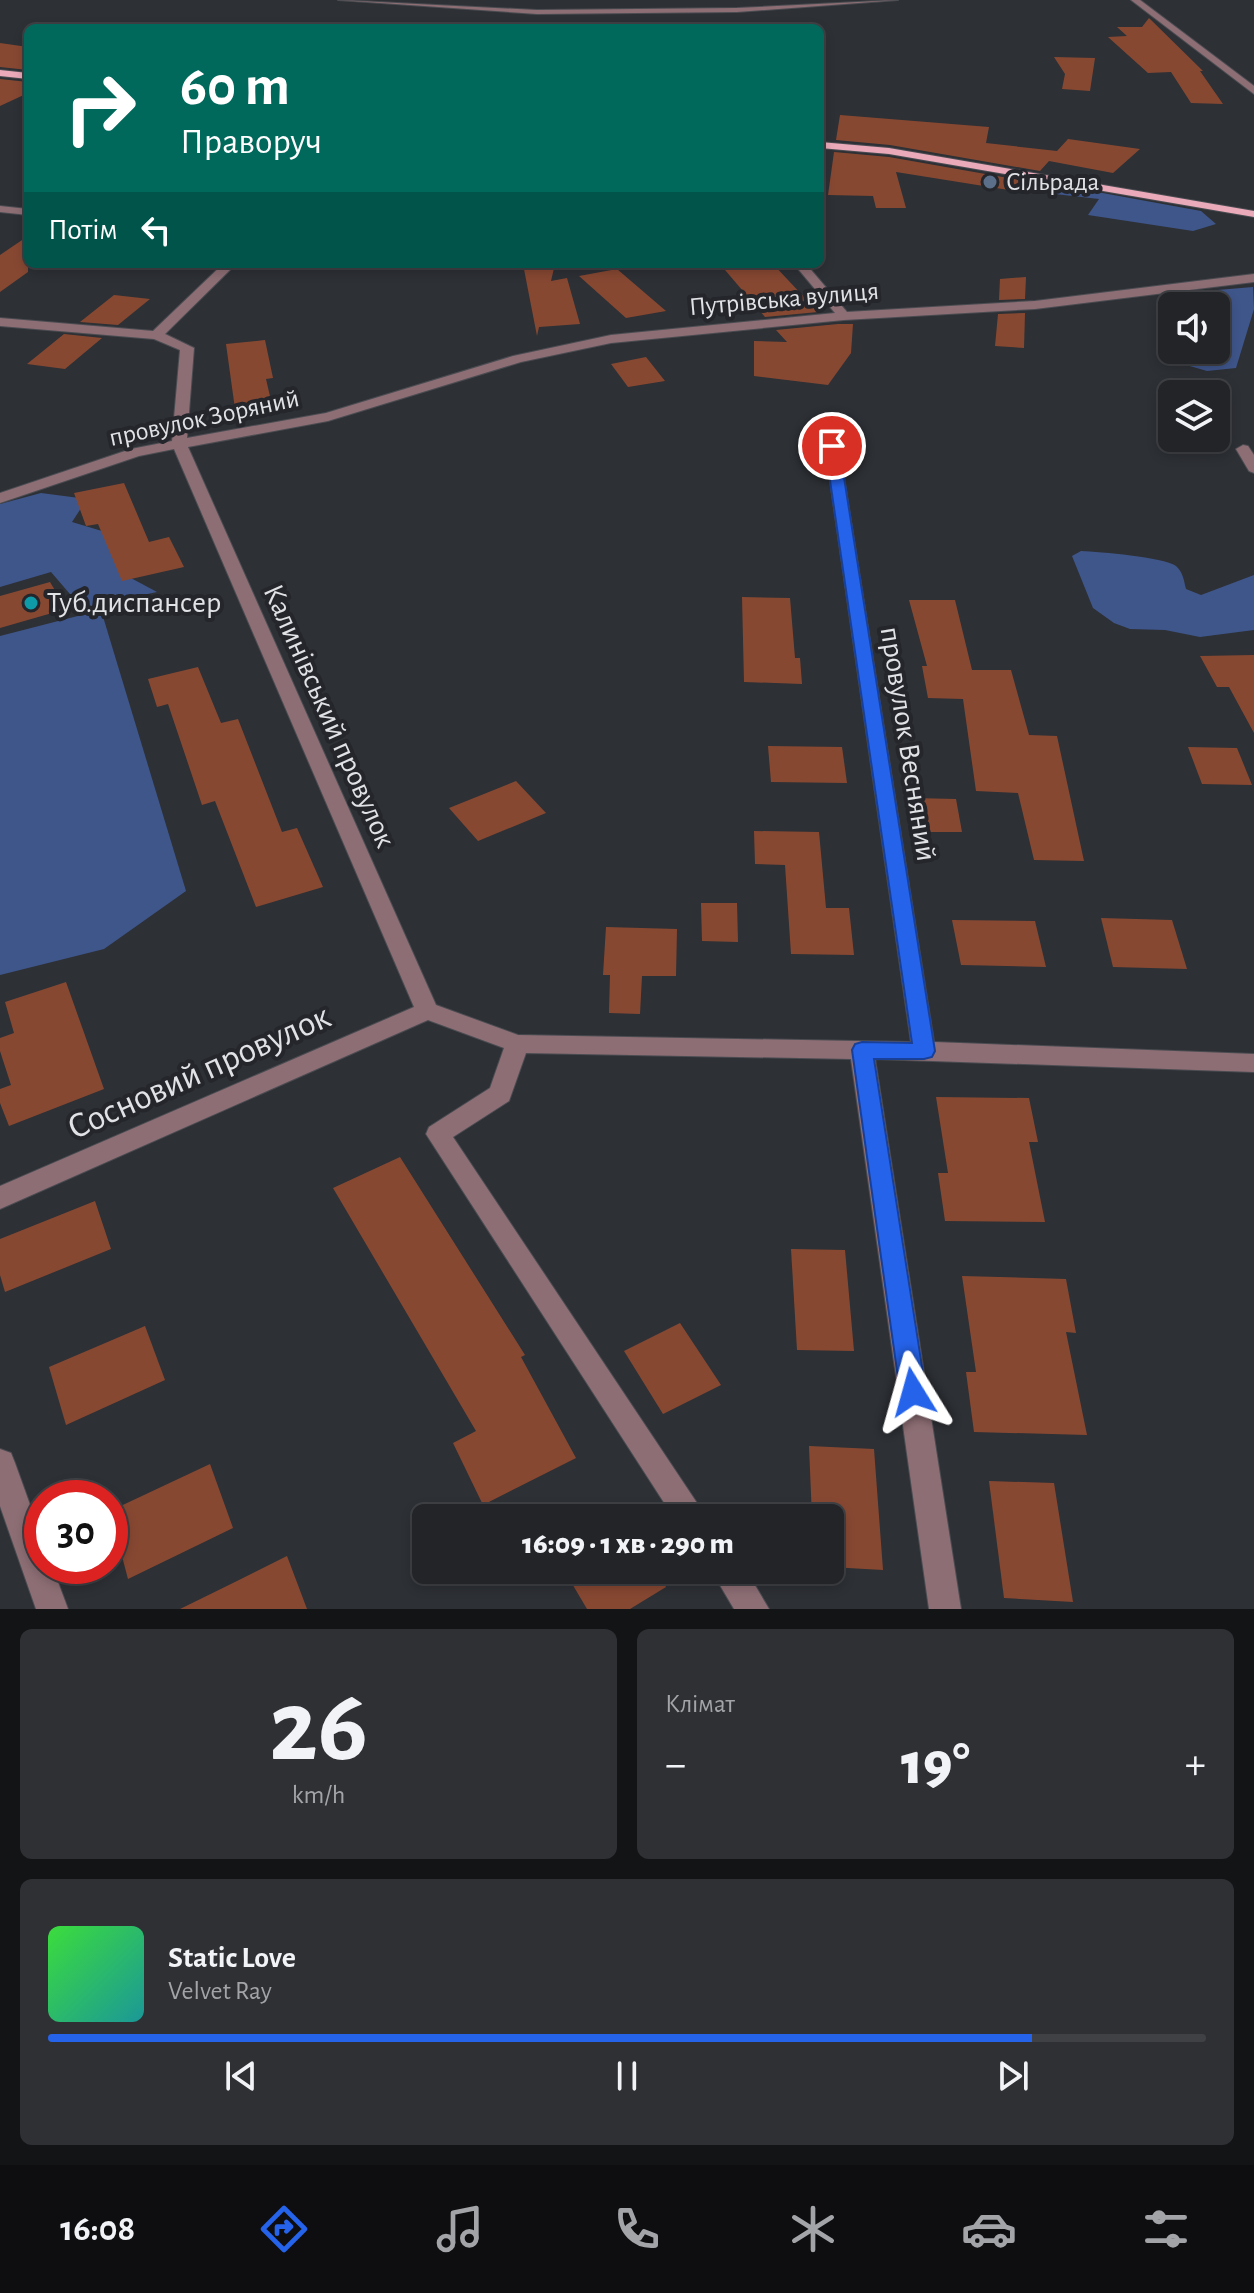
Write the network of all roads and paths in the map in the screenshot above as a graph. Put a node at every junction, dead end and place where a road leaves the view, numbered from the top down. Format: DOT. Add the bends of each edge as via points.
graph roads {
  1 [pos="342,0"];
  2 [pos="894,0"];
  3 [pos="1135,0"];
  4 [pos="0,73"];
  5 [pos="24,76"];
  6 [pos="1254,91"];
  7 [pos="824,145"];
  8 [pos="0,209"];
  9 [pos="24,212"];
  10 [pos="1254,214"];
  11 [pos="226,268"];
  12 [pos="803,268"];
  13 [pos="1254,278"];
  14 [pos="844,316"];
  15 [pos="0,322"];
  16 [pos="156,335"];
  17 [pos="328,417"];
  18 [pos="179,443"];
  19 [pos="832,446"];
  20 [pos="1243,449"];
  21 [pos="1254,468"];
  22 [pos="0,498"];
  23 [pos="427,1011"];
  24 [pos="517,1044"];
  25 [pos="862,1050"];
  26 [pos="924,1051"];
  27 [pos="1254,1063"];
  28 [pos="0,1198"];
  29 [pos="0,1463"];
  30 [pos="683,1504"];
  31 [pos="736,1584"];
  32 [pos="52,1609"];
  33 [pos="753,1609"];
  34 [pos="945,1609"];
  1 -- 2 [label="street" via="581,12"];
  3 -- 6 [label="street"];
  4 -- 5 [label="main road"];
  7 -- 10 [label="main road" via="889,151"];
  8 -- 9 [label="street"];
  11 -- 16 [label="street"];
  12 -- 14 [label="street"];
  13 -- 14 [label="street, Путрівська вулиця" via="1035,305"];
  14 -- 17 [label="street, Путрівська вулиця" via="611,339 518,359"];
  15 -- 16 [label="street"];
  16 -- 18 [label="street" via="187,348"];
  17 -- 18 [label="street, провулок Зоряний"];
  18 -- 22 [label="street, провулок Зоряний" via="136,452"];
  18 -- 23 [label="street, Калинівський провулок"];
  19 -- 26 [label="street, провулок Весняний"];
  20 -- 21 [label="street"];
  23 -- 24 [label="street"];
  23 -- 28 [label="street, Сосновий провулок"];
  24 -- 25 [label="street"];
  24 -- 30 [label="street" via="500,1094 438,1134"];
  25 -- 26 [label="street"];
  25 -- 34 [label="street"];
  26 -- 27 [label="street"];
  29 -- 32 [label="street"];
  31 -- 33 [label="street"];
}
